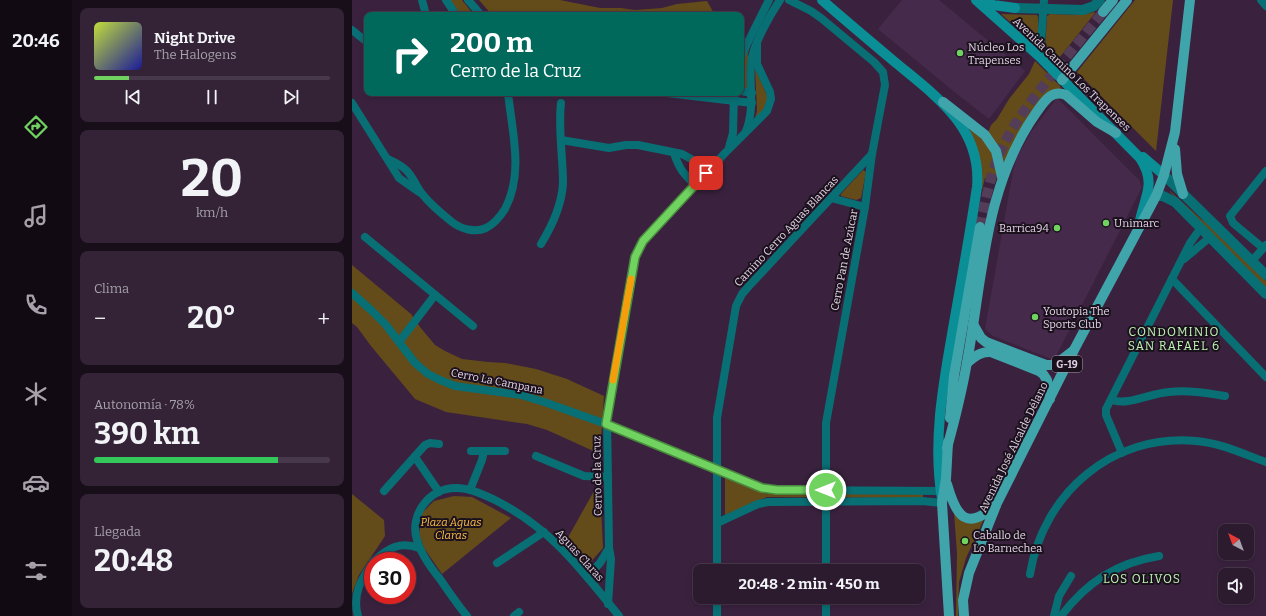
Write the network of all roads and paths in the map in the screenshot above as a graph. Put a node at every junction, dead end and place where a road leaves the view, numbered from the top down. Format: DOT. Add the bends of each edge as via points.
graph roads {
  1 [pos="422,0"];
  2 [pos="446,0"];
  3 [pos="468,0"];
  4 [pos="769,0"];
  5 [pos="780,0"];
  6 [pos="789,0"];
  7 [pos="822,0"];
  8 [pos="976,0"];
  9 [pos="983,0"];
  10 [pos="1100,0"];
  11 [pos="1113,0"];
  12 [pos="1127,0"];
  13 [pos="1190,0"];
  14 [pos="1261,0"];
  15 [pos="1015,4"];
  16 [pos="1043,4"];
  17 [pos="1266,6"];
  18 [pos="425,12"];
  19 [pos="454,12"];
  20 [pos="478,12"];
  21 [pos="1103,12"];
  22 [pos="352,30"];
  23 [pos="364,40"];
  24 [pos="757,43"];
  25 [pos="747,44"];
  26 [pos="744,48"];
  27 [pos="744,51"];
  28 [pos="1040,58"];
  29 [pos="1062,80"];
  30 [pos="744,91"];
  31 [pos="752,92"];
  32 [pos="510,96"];
  33 [pos="716,96"];
  34 [pos="733,97"];
  35 [pos="943,102"];
  36 [pos="352,103"];
  37 [pos="561,103"];
  38 [pos="752,103"];
  39 [pos="1175,132"];
  40 [pos="745,133"];
  41 [pos="1116,133"];
  42 [pos="561,140"];
  43 [pos="1133,150"];
  44 [pos="674,153"];
  45 [pos="725,153"];
  46 [pos="872,154"];
  47 [pos="1266,171"];
  48 [pos="706,173"];
  49 [pos="1164,175"];
  50 [pos="1002,177"];
  51 [pos="695,185"];
  52 [pos="1183,194"];
  53 [pos="1156,196"];
  54 [pos="831,198"];
  55 [pos="865,207"];
  56 [pos="980,226"];
  57 [pos="1139,226"];
  58 [pos="1200,229"];
  59 [pos="1221,231"];
  60 [pos="365,237"];
  61 [pos="1209,238"];
  62 [pos="541,244"];
  63 [pos="1265,246"];
  64 [pos="1182,260"];
  65 [pos="1252,261"];
  66 [pos="1266,275"];
  67 [pos="1172,279"];
  68 [pos="352,293"];
  69 [pos="1266,294"];
  70 [pos="435,295"];
  71 [pos="974,324"];
  72 [pos="474,326"];
  73 [pos="399,342"];
  74 [pos="1075,348"];
  75 [pos="967,363"];
  76 [pos="1266,377"];
  77 [pos="1225,396"];
  78 [pos="1050,399"];
  79 [pos="1112,400"];
  80 [pos="606,424"];
  81 [pos="439,444"];
  82 [pos="947,448"];
  83 [pos="471,451"];
  84 [pos="484,451"];
  85 [pos="506,451"];
  86 [pos="1122,453"];
  87 [pos="536,456"];
  88 [pos="415,457"];
  89 [pos="1266,462"];
  90 [pos="717,470"];
  91 [pos="608,477"];
  92 [pos="946,480"];
  93 [pos="470,490"];
  94 [pos="826,490"];
  95 [pos="384,491"];
  96 [pos="940,491"];
  97 [pos="439,492"];
  98 [pos="826,502"];
  99 [pos="942,502"];
  100 [pos="997,503"];
  101 [pos="718,523"];
  102 [pos="544,532"];
  103 [pos="419,548"];
  104 [pos="609,548"];
  105 [pos="385,552"];
  106 [pos="1159,556"];
  107 [pos="497,563"];
  108 [pos="717,564"];
  109 [pos="826,564"];
  110 [pos="1030,574"];
  111 [pos="364,576"];
  112 [pos="1071,576"];
  113 [pos="587,577"];
  114 [pos="608,604"];
  115 [pos="717,604"];
  116 [pos="826,604"];
  117 [pos="616,615"];
  118 [pos="358,616"];
  119 [pos="467,616"];
  120 [pos="717,616"];
  121 [pos="826,616"];
  122 [pos="949,616"];
  123 [pos="964,616"];
  124 [pos="1054,616"];
  125 [pos="1061,616"];
  1 -- 18 [label="street"];
  2 -- 19 [label="street"];
  3 -- 20 [label="street"];
  4 -- 25 [label="street"];
  5 -- 24 [label="street, Cerro de la Cruz"];
  6 -- 46 [label="street, Cerro Pan de Azúcar" via="821,18 883,72 885,85"];
  7 -- 35 [label="main road"];
  8 -- 28 [label="main road, Avenida Camino Los Trapenses / G-19"];
  9 -- 15 [label="main road" via="993,5"];
  10 -- 16 [label="street" via="1091,8 1083,10"];
  11 -- 21 [label="main road"];
  12 -- 29 [label="main road"];
  13 -- 39 [label="main road, Avenida José Alcalde Délano"];
  14 -- 17 [label="street"];
  15 -- 16 [label="street"];
  16 -- 28 [label="street"];
  22 -- 23 [label="street"];
  24 -- 31 [label="street, Cerro de la Cruz" via="751,63"];
  24 -- 40 [label="street, Cerro de la Cruz" via="756,60 768,85 770,99 767,111"];
  25 -- 26 [label="street"];
  25 -- 27 [label="street"];
  28 -- 29 [label="main road, Avenida Camino Los Trapenses / G-19"];
  29 -- 41 [label="main road, Avenida Camino Los Trapenses / G-19"];
  30 -- 31 [label="street"];
  31 -- 38 [label="street, Cerro de la Cruz"];
  32 -- 36 [label="street" via="516,158 510,198 497,220 483,229 473,230 461,227 443,215 423,195 399,178"];
  33 -- 34 [label="street"];
  34 -- 38 [label="street"];
  34 -- 45 [label="street, Cerro de la Cruz" via="733,133"];
  35 -- 50 [label="main road" via="985,135 996,152"];
  35 -- 96 [label="main road" via="958,120 969,140 978,180 945,375 938,455"];
  37 -- 42 [label="street"];
  38 -- 40 [label="street, Cerro de la Cruz"];
  39 -- 49 [label="main road, Avenida José Alcalde Délano"];
  39 -- 52 [label="main road" via="1175,166"];
  40 -- 45 [label="street, Cerro de la Cruz"];
  41 -- 43 [label="main road, Avenida Camino Los Trapenses / G-19"];
  41 -- 50 [label="main road" via="1097,122 1066,95 1052,94 1027,125"];
  42 -- 44 [label="street" via="609,148 638,145"];
  42 -- 62 [label="street" via="563,184 554,220"];
  43 -- 49 [label="main road, Avenida Camino Los Trapenses"];
  43 -- 57 [label="main road, Avenida Camino Los Trapenses / G-19" via="1145,166 1149,179"];
  44 -- 48 [label="street" via="693,160"];
  44 -- 51 [label="street" via="682,172"];
  45 -- 48 [label="street, Cerro de la Cruz"];
  46 -- 54 [label="street, Camino Cerro Aguas Blancas"];
  46 -- 55 [label="street, Cerro Pan de Azúcar"];
  47 -- 63 [label="street" via="1230,216 1233,223"];
  48 -- 51 [label="street, Cerro de la Cruz"];
  49 -- 52 [label="street"];
  49 -- 53 [label="main road, Avenida José Alcalde Délano"];
  50 -- 71 [label="main road" via="990,221"];
  51 -- 80 [label="street, Cerro de la Cruz" via="643,241 635,257"];
  52 -- 59 [label="street"];
  53 -- 57 [label="main road, Avenida José Alcalde Délano"];
  53 -- 58 [label="street" via="1171,199"];
  54 -- 55 [label="street"];
  54 -- 90 [label="street, Camino Cerro Aguas Blancas" via="750,286 736,306 717,418"];
  55 -- 94 [label="street, Cerro Pan de Azúcar" via="826,423"];
  56 -- 82 [label="main road" via="954,376"];
  57 -- 74 [label="main road, Avenida José Alcalde Délano / G-19"];
  58 -- 59 [label="street" via="1206,225"];
  58 -- 61 [label="street"];
  58 -- 64 [label="street"];
  59 -- 65 [label="street"];
  60 -- 70 [label="street"];
  61 -- 64 [label="street"];
  61 -- 69 [label="street"];
  63 -- 65 [label="street"];
  64 -- 67 [label="street"];
  65 -- 66 [label="street"];
  67 -- 76 [label="street"];
  67 -- 79 [label="street"];
  68 -- 73 [label="street, Cerro La Campana" via="380,318"];
  70 -- 72 [label="street"];
  70 -- 73 [label="street"];
  71 -- 74 [label="main road" via="980,338 986,342 1046,365 1055,365"];
  71 -- 75 [label="main road"];
  73 -- 80 [label="street, Cerro La Campana" via="422,370 440,380 464,388 521,395"];
  74 -- 78 [label="main road, Avenida José Alcalde Délano / G-19"];
  75 -- 78 [label="main road" via="982,353 991,352 1039,371 1047,380"];
  75 -- 82 [label="main road"];
  77 -- 79 [label="street" via="1199,392 1170,392 1122,402"];
  78 -- 100 [label="main road, Avenida José Alcalde Délano / G-19"];
  79 -- 86 [label="street" via="1106,409 1106,416"];
  80 -- 90 [label="street, Cerro La Campana"];
  80 -- 91 [label="street, Cerro de la Cruz"];
  81 -- 88 [label="street" via="427,444"];
  82 -- 92 [label="main road"];
  83 -- 84 [label="street"];
  84 -- 85 [label="street"];
  84 -- 93 [label="street"];
  86 -- 89 [label="street" via="1172,440 1196,441 1223,446"];
  86 -- 110 [label="street" via="1082,478 1057,504 1039,538"];
  87 -- 91 [label="street" via="580,475"];
  88 -- 95 [label="street"];
  88 -- 97 [label="street"];
  90 -- 94 [label="street, Cerro La Campana" via="762,488"];
  90 -- 101 [label="street, Camino Cerro Aguas Blancas"];
  91 -- 104 [label="street, Cerro de la Cruz"];
  92 -- 99 [label="main road"];
  92 -- 100 [label="main road" via="952,503 963,517 977,518"];
  93 -- 97 [label="street, Aguas Claras" via="458,488"];
  93 -- 102 [label="street, Aguas Claras" via="507,507"];
  94 -- 96 [label="street, Cerro La Campana"];
  94 -- 98 [label="street, Cerro Pan de Azúcar"];
  96 -- 99 [label="main road"];
  97 -- 103 [label="street, Aguas Claras" via="427,500 419,511 415,536"];
  98 -- 99 [label="street"];
  98 -- 101 [label="street" via="768,502 758,504"];
  98 -- 109 [label="street, Cerro Pan de Azúcar"];
  99 -- 122 [label="main road"];
  100 -- 123 [label="main road, Avenida José Alcalde Délano / G-19" via="969,573 963,600"];
  101 -- 108 [label="street, Camino Cerro Aguas Blancas"];
  102 -- 107 [label="street"];
  102 -- 113 [label="street, Aguas Claras" via="565,551"];
  103 -- 105 [label="street" via="411,545 394,546"];
  103 -- 119 [label="street, Aguas Claras"];
  104 -- 113 [label="street"];
  104 -- 114 [label="street, Cerro de la Cruz" via="611,559"];
  106 -- 125 [label="street" via="1129,563 1102,576 1081,592"];
  111 -- 118 [label="street" via="355,593"];
  112 -- 124 [label="street" via="1059,596"];
  113 -- 114 [label="street, Aguas Claras"];
  114 -- 117 [label="street, Aguas Claras"];
  115 -- 120 [label="street"];
  116 -- 121 [label="street"];
}
